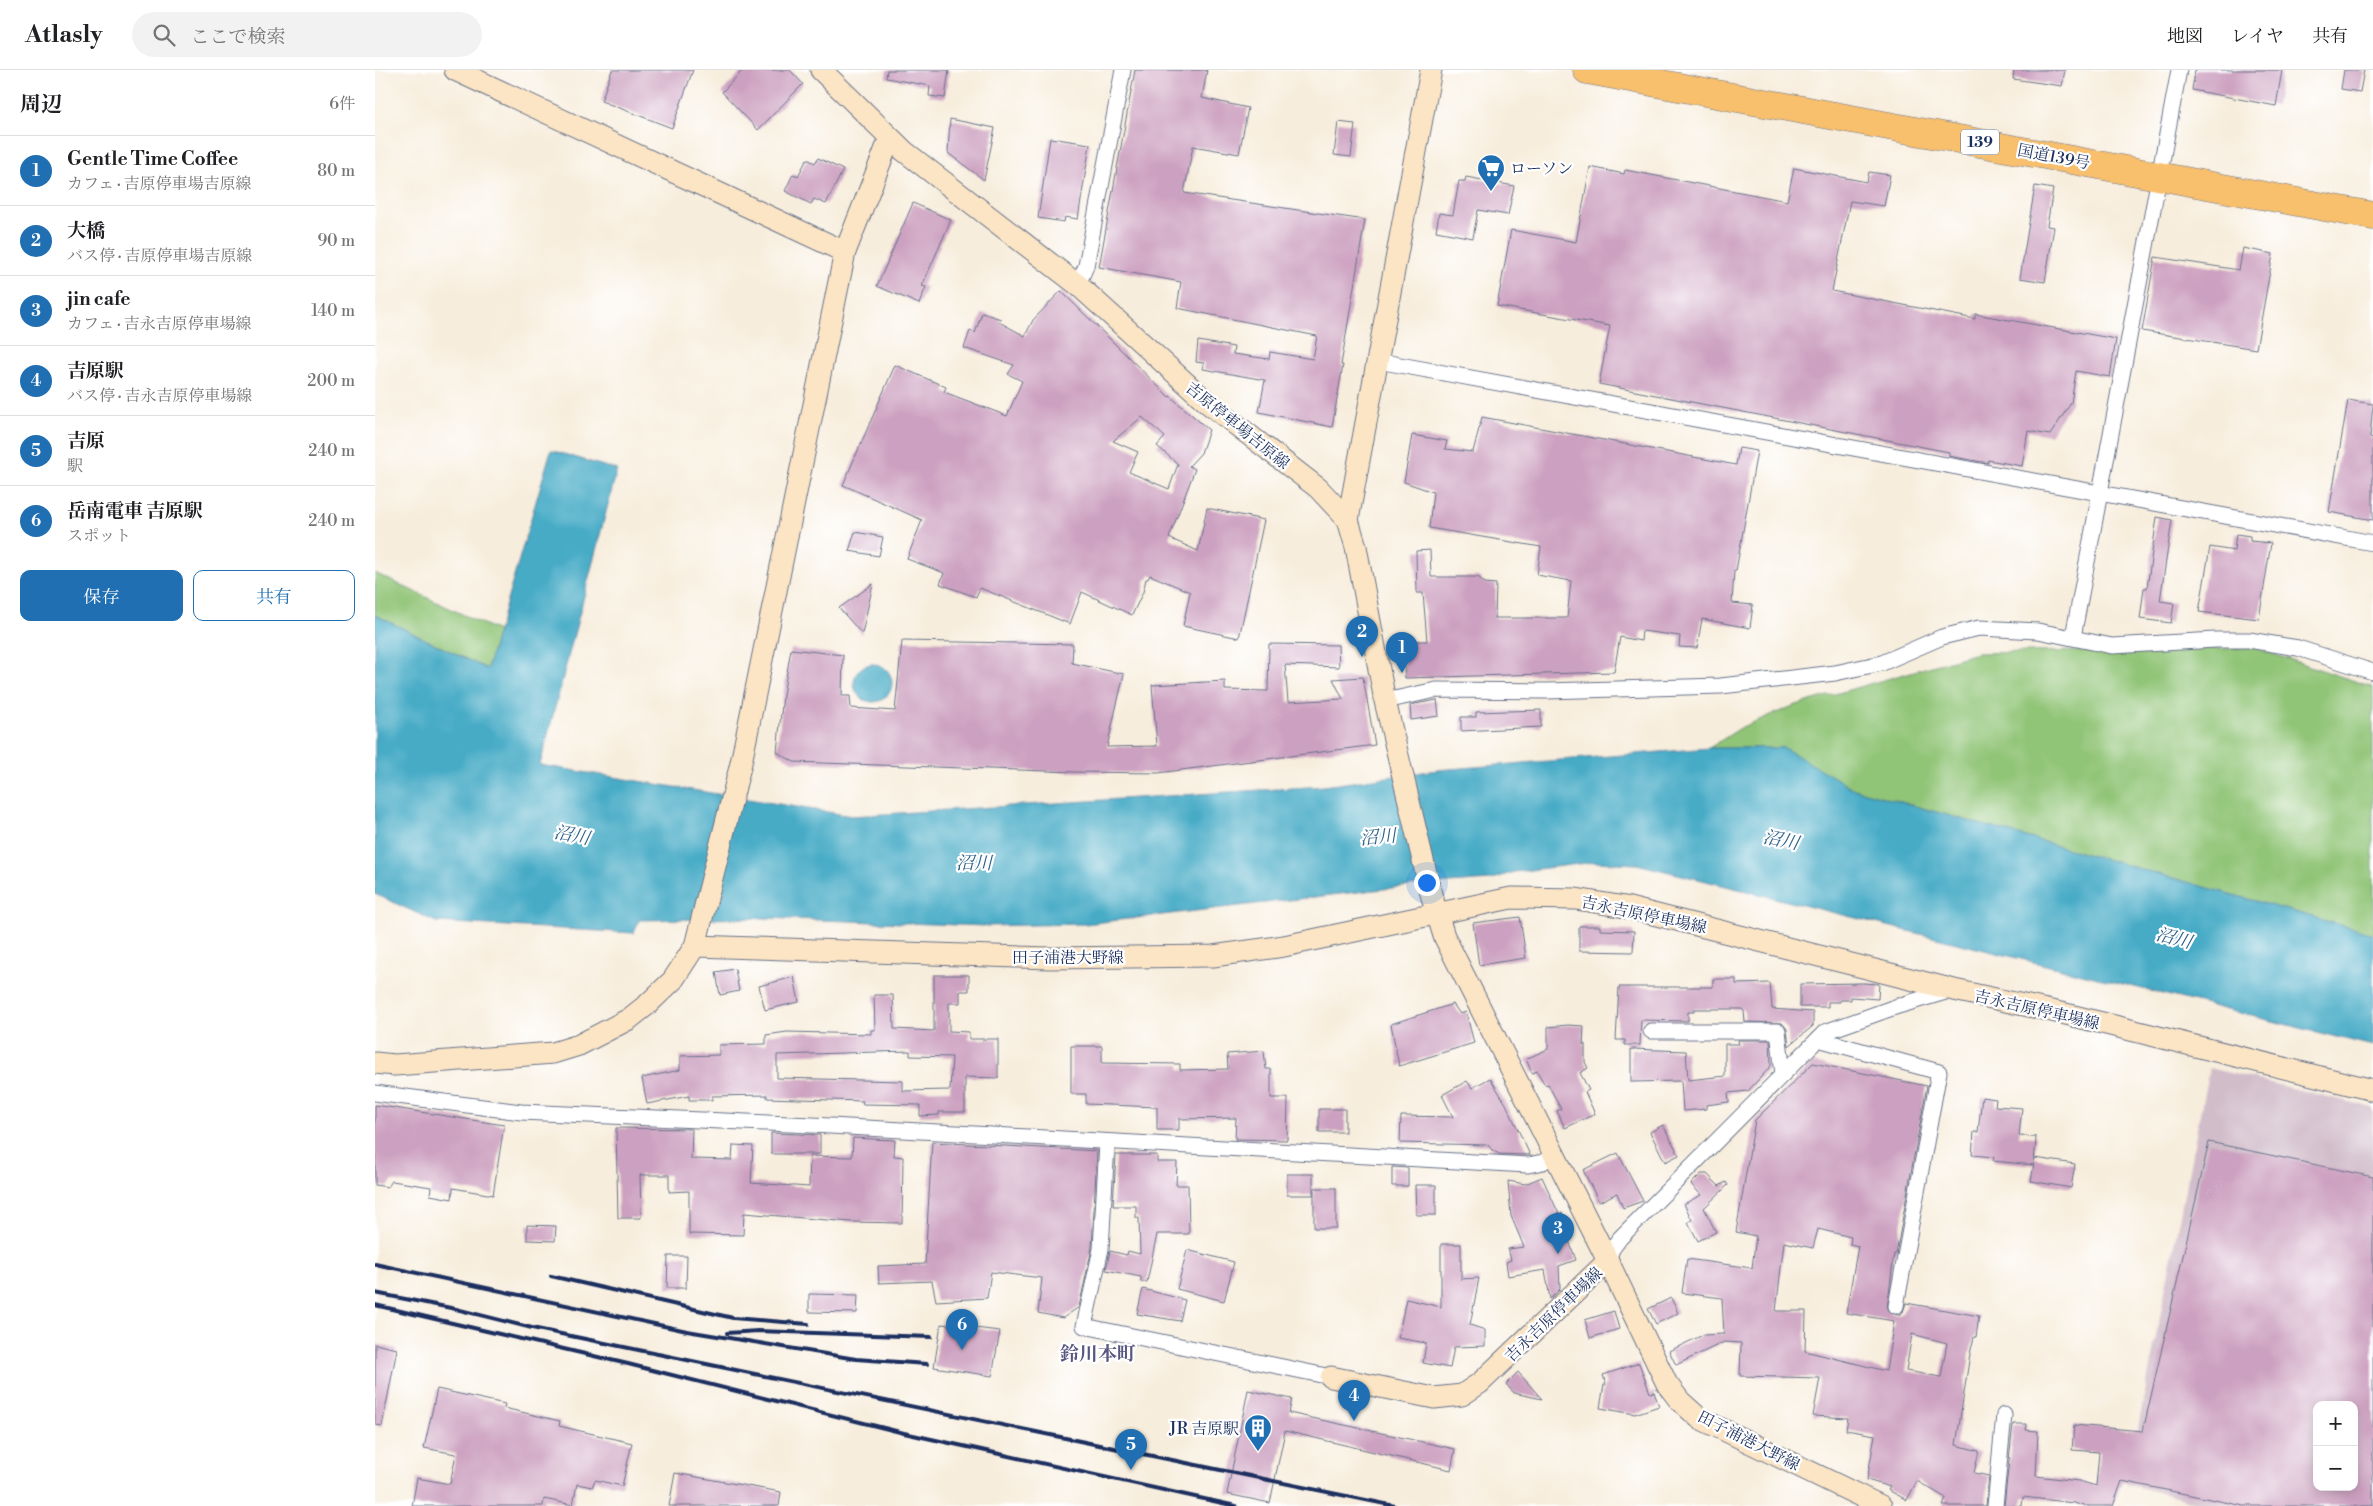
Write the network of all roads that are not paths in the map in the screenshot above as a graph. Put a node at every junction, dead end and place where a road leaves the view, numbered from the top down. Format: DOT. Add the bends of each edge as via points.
graph roads {
  1 [pos="455,70"];
  2 [pos="821,70"];
  3 [pos="1123,70"];
  4 [pos="1431,70"];
  5 [pos="1587,70"];
  6 [pos="2179,70"];
  7 [pos="890,138"];
  8 [pos="2159,177"];
  9 [pos="2373,216"];
  10 [pos="845,252"];
  11 [pos="1078,285"];
  12 [pos="1378,361"];
  13 [pos="2099,493"];
  14 [pos="1349,520"];
  15 [pos="2373,543"];
  16 [pos="2073,637"];
  17 [pos="2373,672"];
  18 [pos="1385,701"];
  19 [pos="1434,903"];
  20 [pos="695,946"];
  21 [pos="1954,990"];
  22 [pos="1651,1030"];
  23 [pos="1817,1039"];
  24 [pos="375,1063"];
  25 [pos="1783,1074"];
  26 [pos="2373,1090"];
  27 [pos="375,1093"];
  28 [pos="1107,1143"];
  29 [pos="1554,1154"];
  30 [pos="1608,1261"];
  31 [pos="1896,1306"];
  32 [pos="1331,1377"];
  33 [pos="2004,1415"];
  34 [pos="1881,1506"];
  35 [pos="1995,1506"];
  1 -- 10 [label="main road"];
  2 -- 7 [label="main road, 吉原停車場吉原線"];
  3 -- 11 [label="street" via="1086,266"];
  4 -- 12 [label="main road"];
  5 -- 8 [label="highway, 国道139号 / 139"];
  6 -- 8 [label="street"];
  7 -- 10 [label="main road"];
  7 -- 11 [label="main road, 吉原停車場吉原線"];
  8 -- 9 [label="highway, 国道139号 / 139"];
  8 -- 13 [label="street"];
  10 -- 20 [label="main road" via="741,763"];
  11 -- 14 [label="main road, 吉原停車場吉原線" via="1209,404 1318,488"];
  12 -- 13 [label="street"];
  12 -- 14 [label="main road"];
  13 -- 15 [label="street"];
  13 -- 16 [label="street"];
  14 -- 18 [label="main road, 吉原停車場吉原線"];
  16 -- 17 [label="street" via="2112,646 2249,640 2298,648"];
  16 -- 18 [label="street" via="2038,631 1979,628 1942,637 1882,663 1835,673 1721,686 1437,690"];
  18 -- 19 [label="main road, 吉原停車場吉原線"];
  19 -- 20 [label="main road, 田子浦港大野線" via="1284,946 1213,956 1050,958"];
  19 -- 21 [label="main road, 吉永吉原停車場線" via="1511,898 1576,899 1625,907"];
  19 -- 29 [label="main road, 吉永吉原停車場線" via="1453,955"];
  20 -- 24 [label="main road" via="673,980 648,1004 629,1019 579,1046 535,1055 395,1065"];
  21 -- 23 [label="street" via="1825,1032"];
  21 -- 26 [label="main road, 吉永吉原停車場線" via="2071,1015"];
  22 -- 25 [label="street" via="1778,1030"];
  23 -- 25 [label="street"];
  23 -- 31 [label="street" via="1939,1072"];
  25 -- 30 [label="street" via="1620,1238"];
  27 -- 28 [label="street" via="521,1112"];
  28 -- 29 [label="street" via="1528,1165 1543,1162"];
  28 -- 32 [label="street" via="1101,1249 1084,1326"];
  29 -- 30 [label="main road, 吉永吉原停車場線"];
  30 -- 32 [label="main road, 吉永吉原停車場線" via="1480,1383 1462,1395 1435,1398"];
  30 -- 34 [label="main road, 田子浦港大野線" via="1667,1384 1680,1401 1699,1418"];
  33 -- 35 [label="street"];
}
